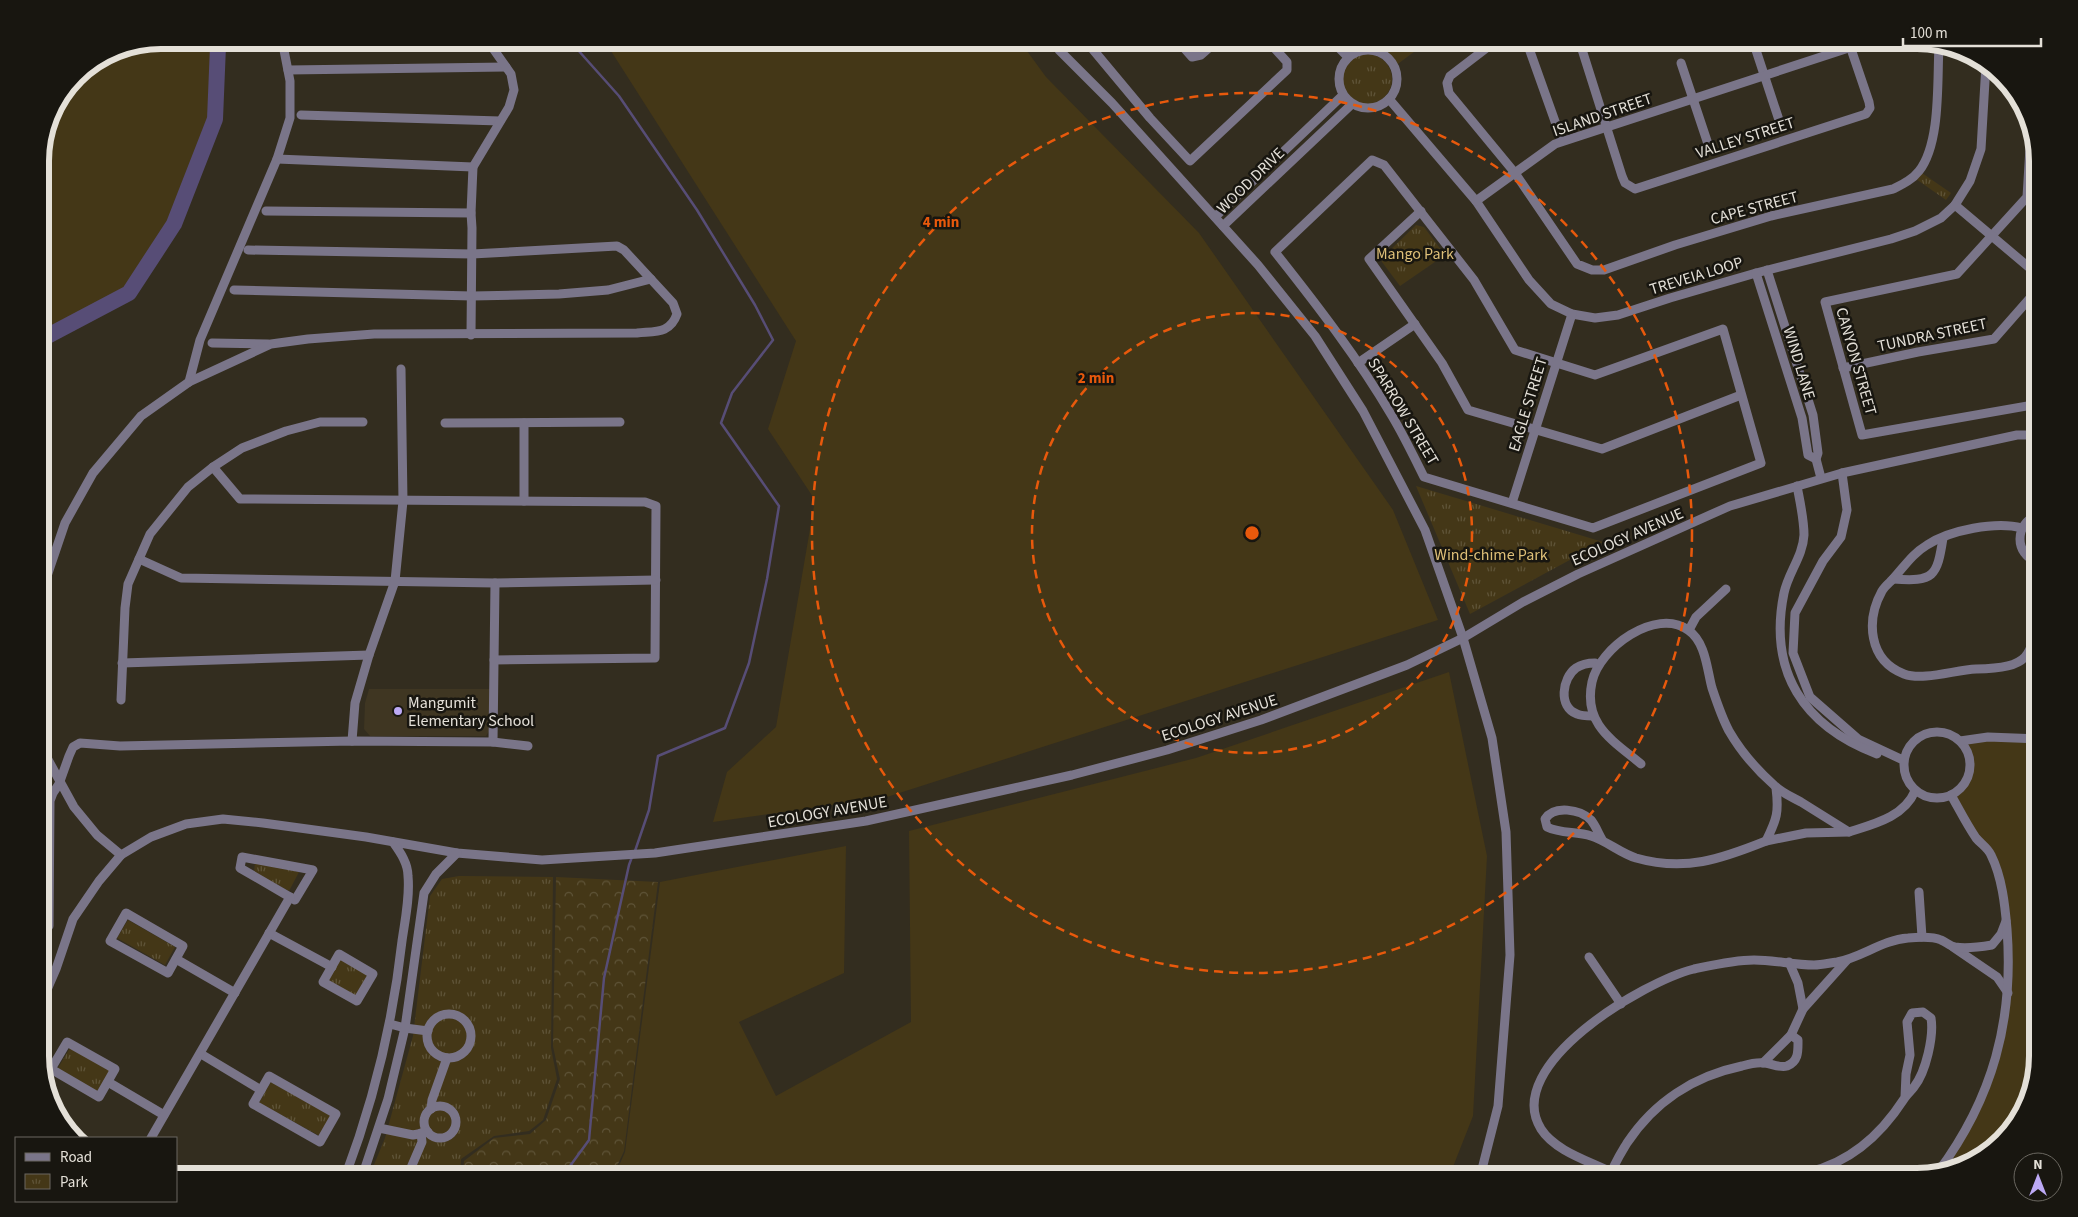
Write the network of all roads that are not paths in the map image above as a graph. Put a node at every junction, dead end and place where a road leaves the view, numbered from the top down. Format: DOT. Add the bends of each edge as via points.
graph roads {
  1 [pos="284,49"];
  2 [pos="493,49"];
  3 [pos="1058,49"];
  4 [pos="1092,49"];
  5 [pos="1185,49"];
  6 [pos="1208,49"];
  7 [pos="1275,49"];
  8 [pos="1340,49"];
  9 [pos="1484,49"];
  10 [pos="1529,49"];
  11 [pos="1582,49"];
  12 [pos="1756,49"];
  13 [pos="1836,49"];
  14 [pos="1852,49"];
  15 [pos="1940,52"];
  16 [pos="1348,57"];
  17 [pos="1681,63"];
  18 [pos="506,68"];
  19 [pos="288,70"];
  20 [pos="1986,72"];
  21 [pos="1765,74"];
  22 [pos="1343,95"];
  23 [pos="1389,99"];
  24 [pos="1693,99"];
  25 [pos="1352,104"];
  26 [pos="302,115"];
  27 [pos="1779,120"];
  28 [pos="500,121"];
  29 [pos="1606,126"];
  30 [pos="1562,141"];
  31 [pos="1708,144"];
  32 [pos="1288,147"];
  33 [pos="1298,156"];
  34 [pos="277,159"];
  35 [pos="2029,164"];
  36 [pos="473,167"];
  37 [pos="1515,173"];
  38 [pos="1476,201"];
  39 [pos="1955,205"];
  40 [pos="266,211"];
  41 [pos="1421,211"];
  42 [pos="471,213"];
  43 [pos="1214,217"];
  44 [pos="1224,226"];
  45 [pos="1992,236"];
  46 [pos="248,250"];
  47 [pos="472,254"];
  48 [pos="2029,267"];
  49 [pos="1767,270"];
  50 [pos="1756,273"];
  51 [pos="651,279"];
  52 [pos="234,290"];
  53 [pos="472,296"];
  54 [pos="2029,298"];
  55 [pos="1572,314"];
  56 [pos="1415,324"];
  57 [pos="471,335"];
  58 [pos="212,343"];
  59 [pos="271,344"];
  60 [pos="1358,363"];
  61 [pos="1556,363"];
  62 [pos="1843,368"];
  63 [pos="401,369"];
  64 [pos="189,382"];
  65 [pos="1741,395"];
  66 [pos="2029,406"];
  67 [pos="363,422"];
  68 [pos="620,422"];
  69 [pos="444,423"];
  70 [pos="524,423"];
  71 [pos="1534,430"];
  72 [pos="2029,435"];
  73 [pos="1816,459"];
  74 [pos="213,467"];
  75 [pos="1842,473"];
  76 [pos="1821,478"];
  77 [pos="1797,486"];
  78 [pos="403,500"];
  79 [pos="524,501"];
  80 [pos="1512,503"];
  81 [pos="2029,521"];
  82 [pos="2022,528"];
  83 [pos="1942,538"];
  84 [pos="2029,558"];
  85 [pos="139,559"];
  86 [pos="49,570"];
  87 [pos="1893,579"];
  88 [pos="656,580"];
  89 [pos="395,581"];
  90 [pos="495,583"];
  91 [pos="1726,589"];
  92 [pos="1689,630"];
  93 [pos="1463,638"];
  94 [pos="2029,652"];
  95 [pos="369,655"];
  96 [pos="494,660"];
  97 [pos="122,663"];
  98 [pos="1597,665"];
  99 [pos="121,700"];
  100 [pos="1593,716"];
  101 [pos="2029,739"];
  102 [pos="352,741"];
  103 [pos="1960,741"];
  104 [pos="493,742"];
  105 [pos="528,746"];
  106 [pos="49,763"];
  107 [pos="1903,763"];
  108 [pos="1641,764"];
  109 [pos="60,784"];
  110 [pos="1776,788"];
  111 [pos="1915,791"];
  112 [pos="1951,795"];
  113 [pos="1849,832"];
  114 [pos="1603,841"];
  115 [pos="1766,841"];
  116 [pos="393,842"];
  117 [pos="457,853"];
  118 [pos="121,855"];
  119 [pos="1919,892"];
  120 [pos="290,897"];
  121 [pos="405,921"];
  122 [pos="420,921"];
  123 [pos="2006,921"];
  124 [pos="49,926"];
  125 [pos="269,933"];
  126 [pos="1922,937"];
  127 [pos="1953,947"];
  128 [pos="1589,957"];
  129 [pos="176,959"];
  130 [pos="1847,960"];
  131 [pos="1789,962"];
  132 [pos="400,963"];
  133 [pos="414,965"];
  134 [pos="332,967"];
  135 [pos="49,986"];
  136 [pos="235,993"];
  137 [pos="2008,993"];
  138 [pos="1621,1004"];
  139 [pos="1803,1009"];
  140 [pos="390,1024"];
  141 [pos="405,1028"];
  142 [pos="428,1031"];
  143 [pos="1791,1035"];
  144 [pos="201,1054"];
  145 [pos="447,1058"];
  146 [pos="1763,1063"];
  147 [pos="108,1082"];
  148 [pos="261,1090"];
  149 [pos="1905,1097"];
  150 [pos="431,1109"];
  151 [pos="164,1115"];
  152 [pos="379,1128"];
  153 [pos="425,1132"];
  154 [pos="152,1137"];
  155 [pos="1943,1165"];
  156 [pos="348,1168"];
  157 [pos="365,1168"];
  158 [pos="411,1168"];
  159 [pos="1482,1168"];
  160 [pos="1600,1168"];
  161 [pos="1614,1168"];
  162 [pos="1820,1168"];
  1 -- 19 [label="street"];
  2 -- 18 [label="street"];
  3 -- 43 [label="street" via="1112,103"];
  4 -- 7 [label="street" via="1190,161 1287,70 1287,62"];
  5 -- 6 [label="street" via="1192,57"];
  8 -- 16 [label="street"];
  9 -- 37 [label="street, CAPE STREET" via="1450,76 1447,83 1449,93"];
  10 -- 30 [label="street"];
  11 -- 29 [label="street"];
  12 -- 21 [label="street"];
  13 -- 21 [label="street, ISLAND STREET"];
  14 -- 29 [label="street, VALLEY STREET" via="1869,102 1866,114 1635,190 1625,183"];
  15 -- 37 [label="street, CAPE STREET" via="1933,140 1919,171 1909,181 1893,189 1771,216 1604,270 1592,270 1577,264"];
  16 -- 22 [label="street" via="1338,75"];
  16 -- 23 [label="street" via="1355,52 1373,50 1389,58 1397,74 1394,92"];
  17 -- 24 [label="street"];
  18 -- 19 [label="street"];
  18 -- 28 [label="street" via="511,74 514,90 509,108"];
  19 -- 34 [label="street" via="290,118"];
  20 -- 39 [label="street, TREVEIA LOOP" via="1981,149 1970,181"];
  21 -- 24 [label="street, ISLAND STREET"];
  21 -- 27 [label="street"];
  22 -- 25 [label="street"];
  22 -- 32 [label="street, WOOD DRIVE"];
  23 -- 25 [label="street" via="1371,108"];
  23 -- 38 [label="street, TREVEIA LOOP"];
  24 -- 29 [label="street, ISLAND STREET"];
  24 -- 31 [label="street"];
  25 -- 33 [label="street, WOOD DRIVE"];
  26 -- 28 [label="street"];
  28 -- 36 [label="street"];
  29 -- 30 [label="street, ISLAND STREET"];
  30 -- 37 [label="street, ISLAND STREET"];
  32 -- 33 [label="street, WOOD DRIVE"];
  32 -- 43 [label="street, WOOD DRIVE"];
  33 -- 44 [label="street, WOOD DRIVE"];
  34 -- 36 [label="street"];
  34 -- 64 [label="street" via="200,340"];
  35 -- 45 [label="street, CANYON STREET" via="2027,197"];
  36 -- 42 [label="street"];
  37 -- 38 [label="street, ISLAND STREET"];
  38 -- 55 [label="street, TREVEIA LOOP" via="1529,280 1551,304"];
  39 -- 45 [label="street"];
  39 -- 49 [label="street, TREVEIA LOOP" via="1941,218 1915,231"];
  40 -- 42 [label="street"];
  41 -- 56 [label="street" via="1369,259"];
  41 -- 60 [label="street, SPARROW STREET" via="1384,165 1372,160 1275,252"];
  41 -- 61 [label="street, SPARROW STREET" via="1474,280 1515,350"];
  42 -- 47 [label="street"];
  43 -- 44 [label="street"];
  44 -- 93 [label="street" via="1315,336 1363,411 1425,530"];
  45 -- 48 [label="street"];
  45 -- 62 [label="street, CANYON STREET" via="1956,274 1825,302"];
  46 -- 47 [label="street"];
  47 -- 51 [label="street" via="617,246"];
  47 -- 53 [label="street"];
  49 -- 50 [label="street, TREVEIA LOOP"];
  49 -- 73 [label="street, WIND LANE" via="1813,415"];
  50 -- 55 [label="street, TREVEIA LOOP" via="1618,316 1595,318"];
  50 -- 73 [label="street, WIND LANE" via="1802,418 1808,455"];
  51 -- 53 [label="street" via="608,290"];
  51 -- 57 [label="street" via="673,303 678,314 668,329 637,333"];
  52 -- 53 [label="street"];
  53 -- 57 [label="street"];
  54 -- 62 [label="street, TUNDRA STREET" via="1994,339"];
  55 -- 61 [label="street, EAGLE STREET"];
  56 -- 60 [label="street"];
  56 -- 71 [label="street" via="1442,363 1468,410"];
  57 -- 59 [label="street" via="374,334"];
  58 -- 59 [label="street"];
  59 -- 64 [label="street"];
  60 -- 80 [label="street, SPARROW STREET" via="1393,417 1424,477"];
  61 -- 65 [label="street, SPARROW STREET" via="1596,375 1723,330"];
  61 -- 71 [label="street, EAGLE STREET"];
  62 -- 66 [label="street, CANYON STREET" via="1862,435"];
  63 -- 78 [label="street"];
  64 -- 86 [label="street" via="141,416 93,473 65,523"];
  65 -- 71 [label="street" via="1602,449"];
  65 -- 80 [label="street, SPARROW STREET" via="1761,463 1592,528"];
  67 -- 74 [label="street" via="320,422 286,431 242,448"];
  68 -- 70 [label="street"];
  69 -- 70 [label="street"];
  70 -- 79 [label="street"];
  71 -- 80 [label="street, EAGLE STREET"];
  72 -- 75 [label="street, ECOLOGY AVENUE"];
  73 -- 76 [label="street, WIND LANE"];
  74 -- 78 [label="street" via="240,499"];
  74 -- 85 [label="street" via="188,487 169,509 150,534"];
  75 -- 76 [label="street, ECOLOGY AVENUE"];
  75 -- 107 [label="street" via="1846,510 1841,537 1823,561 1794,613 1793,654 1810,696 1858,739"];
  76 -- 77 [label="street, ECOLOGY AVENUE"];
  77 -- 93 [label="street, ECOLOGY AVENUE" via="1730,506 1578,574"];
  77 -- 107 [label="street" via="1804,536 1785,590 1780,634 1791,683 1814,716 1837,735"];
  78 -- 79 [label="street"];
  78 -- 89 [label="street"];
  79 -- 88 [label="street" via="645,502 656,506"];
  81 -- 82 [label="street"];
  82 -- 83 [label="street" via="2010,524 1990,525"];
  82 -- 84 [label="street" via="2021,548"];
  83 -- 87 [label="street" via="1912,555"];
  83 -- 87 [label="street" via="1939,565 1934,572 1913,580"];
  85 -- 89 [label="street" via="181,578"];
  85 -- 97 [label="street" via="128,584"];
  87 -- 94 [label="street" via="1883,588 1874,610 1872,626 1878,653 1890,667 1906,674 1926,676 1967,669 1995,669 2011,666"];
  88 -- 90 [label="street"];
  88 -- 96 [label="street" via="655,658"];
  89 -- 90 [label="street"];
  89 -- 95 [label="street"];
  90 -- 96 [label="street"];
  91 -- 92 [label="street" via="1696,617"];
  92 -- 98 [label="street" via="1673,622 1656,624 1626,638"];
  92 -- 110 [label="street" via="1698,640 1718,707 1729,730"];
  93 -- 117 [label="street, ECOLOGY AVENUE" via="1350,687 1167,750 1072,775 866,821 655,853 542,860"];
  93 -- 159 [label="street" via="1492,738 1506,832 1510,955 1498,1106"];
  95 -- 97 [label="street"];
  95 -- 102 [label="street" via="355,703"];
  96 -- 104 [label="street"];
  97 -- 99 [label="street"];
  98 -- 100 [label="street" via="1590,689"];
  98 -- 100 [label="street" via="1584,664 1575,669 1564,686 1568,706 1576,714"];
  100 -- 108 [label="street" via="1613,741"];
  101 -- 103 [label="street" via="1988,737"];
  102 -- 104 [label="street"];
  102 -- 109 [label="street" via="120,746 80,743 68,756"];
  103 -- 107 [label="street" via="1952,735 1931,732 1913,742 1906,750"];
  103 -- 112 [label="street" via="1967,750 1970,770 1967,781"];
  104 -- 105 [label="street"];
  106 -- 109 [label="street"];
  107 -- 111 [label="street" via="1909,784"];
  109 -- 118 [label="street" via="74,808 97,835"];
  109 -- 124 [label="street" via="50,801"];
  110 -- 113 [label="street"];
  110 -- 115 [label="street" via="1778,810"];
  111 -- 112 [label="street" via="1936,798"];
  111 -- 113 [label="street" via="1890,818"];
  112 -- 123 [label="street" via="1976,837 1991,854"];
  113 -- 115 [label="street" via="1806,832"];
  114 -- 114 [label="street" via="1591,820 1582,814 1558,810 1549,813 1545,819 1547,827 1555,832 1590,835"];
  114 -- 115 [label="street" via="1635,857 1680,865 1706,862"];
  116 -- 117 [label="street, ECOLOGY AVENUE"];
  116 -- 118 [label="street, ECOLOGY AVENUE" via="223,819 186,824 151,837"];
  116 -- 121 [label="street" via="408,874"];
  117 -- 122 [label="street" via="436,874 424,893"];
  118 -- 135 [label="street, ECOLOGY AVENUE" via="73,919"];
  119 -- 126 [label="street"];
  120 -- 120 [label="street" via="295,900 313,870 242,857 240,868"];
  120 -- 125 [label="street"];
  121 -- 122 [label="street"];
  121 -- 132 [label="street"];
  122 -- 133 [label="street"];
  123 -- 127 [label="street" via="1992,945"];
  123 -- 137 [label="street"];
  125 -- 134 [label="street"];
  125 -- 136 [label="street"];
  126 -- 127 [label="street" via="1940,940"];
  126 -- 130 [label="street" via="1882,944"];
  127 -- 137 [label="street" via="1997,977"];
  128 -- 138 [label="street"];
  129 -- 129 [label="street" via="183,946 126,914 110,941 168,974"];
  129 -- 136 [label="street"];
  130 -- 131 [label="street" via="1815,965"];
  130 -- 139 [label="street"];
  131 -- 138 [label="street" via="1753,960 1692,970 1666,979"];
  131 -- 139 [label="street" via="1798,983"];
  132 -- 133 [label="street"];
  132 -- 140 [label="street"];
  133 -- 141 [label="street"];
  134 -- 134 [label="street" via="339,954 372,974 357,1001 323,982"];
  136 -- 144 [label="street"];
  137 -- 155 [label="street" via="1989,1078 1970,1121"];
  138 -- 160 [label="street" via="1577,1035 1546,1069 1538,1082 1534,1101 1540,1128 1546,1136"];
  139 -- 143 [label="street"];
  140 -- 141 [label="street"];
  140 -- 156 [label="street" via="373,1095"];
  141 -- 142 [label="street"];
  141 -- 152 [label="street"];
  142 -- 145 [label="street" via="431,1049"];
  142 -- 145 [label="street" via="434,1019 446,1014 460,1016 469,1026 471,1040 466,1051 460,1056"];
  143 -- 146 [label="street"];
  143 -- 146 [label="street" via="1798,1040 1798,1054 1794,1062 1786,1067"];
  144 -- 148 [label="street"];
  144 -- 151 [label="street"];
  145 -- 150 [label="street"];
  146 -- 161 [label="street" via="1710,1074 1684,1086 1657,1107 1637,1129"];
  147 -- 147 [label="street" via="115,1069 68,1042 52,1070 99,1097"];
  147 -- 151 [label="street"];
  148 -- 148 [label="street" via="269,1076 336,1114 320,1142 253,1104"];
  149 -- 149 [label="street" via="1910,1054 1907,1022 1912,1013 1922,1012 1931,1018 1933,1028 1923,1072"];
  149 -- 162 [label="street" via="1878,1133 1858,1149"];
  150 -- 153 [label="street" via="425,1118"];
  150 -- 153 [label="street" via="440,1106 450,1109 457,1122 454,1131 445,1137 434,1137"];
  151 -- 154 [label="street"];
  152 -- 153 [label="street" via="413,1135"];
  152 -- 157 [label="street"];
  153 -- 158 [label="street"];
}
